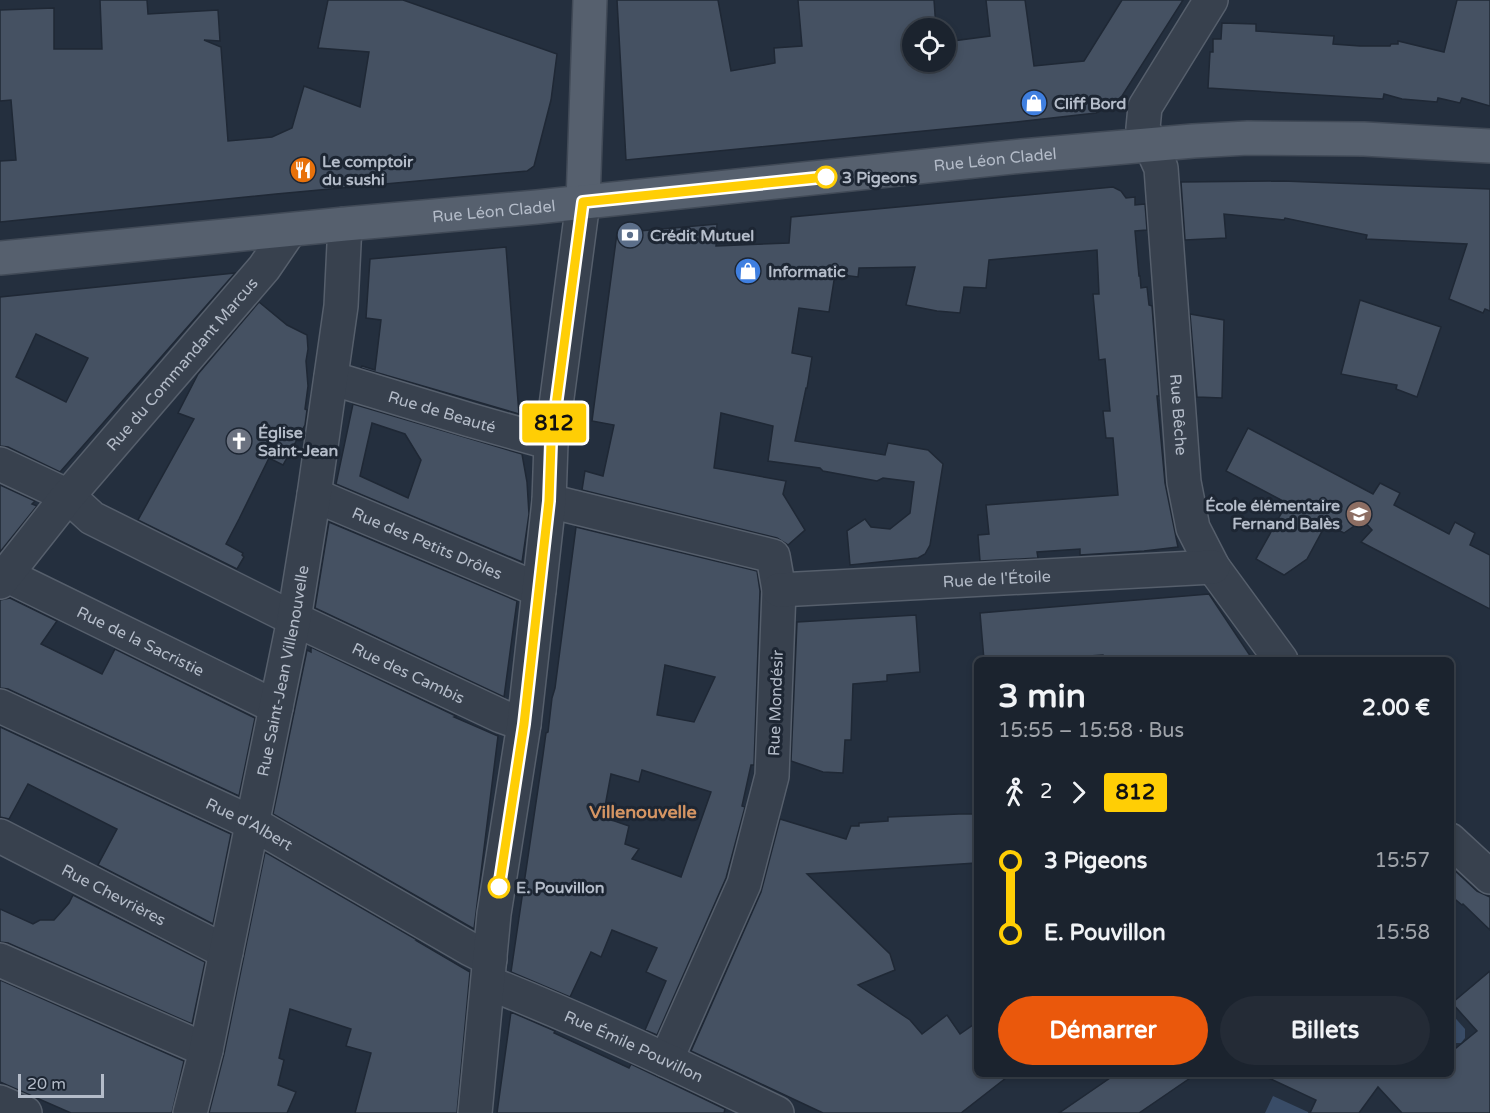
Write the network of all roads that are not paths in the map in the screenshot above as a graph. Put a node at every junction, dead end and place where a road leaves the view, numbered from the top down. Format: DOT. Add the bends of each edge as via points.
graph roads {
  1 [pos="590,0"];
  2 [pos="1211,0"];
  3 [pos="1150,144"];
  4 [pos="1490,146"];
  5 [pos="583,202"];
  6 [pos="345,224"];
  7 [pos="290,230"];
  8 [pos="0,258"];
  9 [pos="331,378"];
  10 [pos="551,443"];
  11 [pos="0,464"];
  12 [pos="314,495"];
  13 [pos="68,496"];
  14 [pos="549,501"];
  15 [pos="1213,567"];
  16 [pos="3,579"];
  17 [pos="539,590"];
  18 [pos="779,590"];
  19 [pos="294,619"];
  20 [pos="1279,657"];
  21 [pos="0,706"];
  22 [pos="276,707"];
  23 [pos="524,724"];
  24 [pos="252,823"];
  25 [pos="0,836"];
  26 [pos="1454,844"];
  27 [pos="1490,877"];
  28 [pos="226,952"];
  29 [pos="0,960"];
  30 [pos="489,971"];
  31 [pos="206,1050"];
  32 [pos="666,1060"];
  33 [pos="0,1102"];
  34 [pos="739,1105"];
  35 [pos="25,1113"];
  36 [pos="190,1113"];
  37 [pos="475,1113"];
  38 [pos="777,1113"];
  1 -- 5 [label="main road"];
  2 -- 3 [label="street, Rue Bêche" via="1145,107 1143,128"];
  3 -- 4 [label="main road, Rue Léon Cladel" via="1248,138"];
  3 -- 5 [label="main road, Rue Léon Cladel"];
  3 -- 15 [label="street, Rue Bêche" via="1161,168 1184,482 1193,528"];
  5 -- 6 [label="main road, Rue Léon Cladel"];
  5 -- 10 [label="street"];
  6 -- 7 [label="main road, Rue Léon Cladel"];
  6 -- 9 [label="street, Rue Saint-Jean Villenouvelle" via="341,306"];
  7 -- 8 [label="main road, Rue Léon Cladel"];
  7 -- 13 [label="street, Rue du Commandant Marcus" via="264,268"];
  9 -- 10 [label="street, Rue de Beauté"];
  9 -- 12 [label="street, Rue Saint-Jean Villenouvelle"];
  10 -- 14 [label="street"];
  11 -- 13 [label="street, Rue des Cambis"];
  12 -- 17 [label="street, Rue des Petits Drôles"];
  12 -- 19 [label="street, Rue Saint-Jean Villenouvelle"];
  13 -- 16 [label="street, Rue du Commandant Marcus"];
  13 -- 19 [label="street, Rue des Cambis" via="92,518"];
  14 -- 17 [label="street"];
  14 -- 18 [label="street, Rue Mondésir" via="772,556"];
  15 -- 18 [label="street, Rue de l'Étoile"];
  15 -- 20 [label="street, Rue Bêche"];
  16 -- 22 [label="street, Rue de la Sacristie"];
  17 -- 23 [label="street"];
  18 -- 32 [label="street, Rue Mondésir" via="772,776 744,884"];
  19 -- 22 [label="street, Rue Saint-Jean Villenouvelle"];
  19 -- 23 [label="street, Rue des Cambis"];
  21 -- 24 [label="street, Rue d'Albert"];
  22 -- 24 [label="street, Rue Saint-Jean Villenouvelle"];
  23 -- 30 [label="street" via="494,914"];
  24 -- 28 [label="street, Rue Saint-Jean Villenouvelle"];
  24 -- 30 [label="street, Rue d'Albert" via="470,949"];
  25 -- 28 [label="street, Rue Chevrières"];
  26 -- 27 [label="street"];
  28 -- 31 [label="street, Rue Saint-Jean Villenouvelle"];
  29 -- 31 [label="street"];
  30 -- 32 [label="street, Rue Émile Pouvillon" via="528,999"];
  30 -- 37 [label="street"];
  31 -- 36 [label="street, Rue Saint-Jean Villenouvelle"];
  32 -- 34 [label="street, Rue Émile Pouvillon"];
  33 -- 35 [label="street"];
  34 -- 38 [label="street, Rue Émile Pouvillon"];
}
